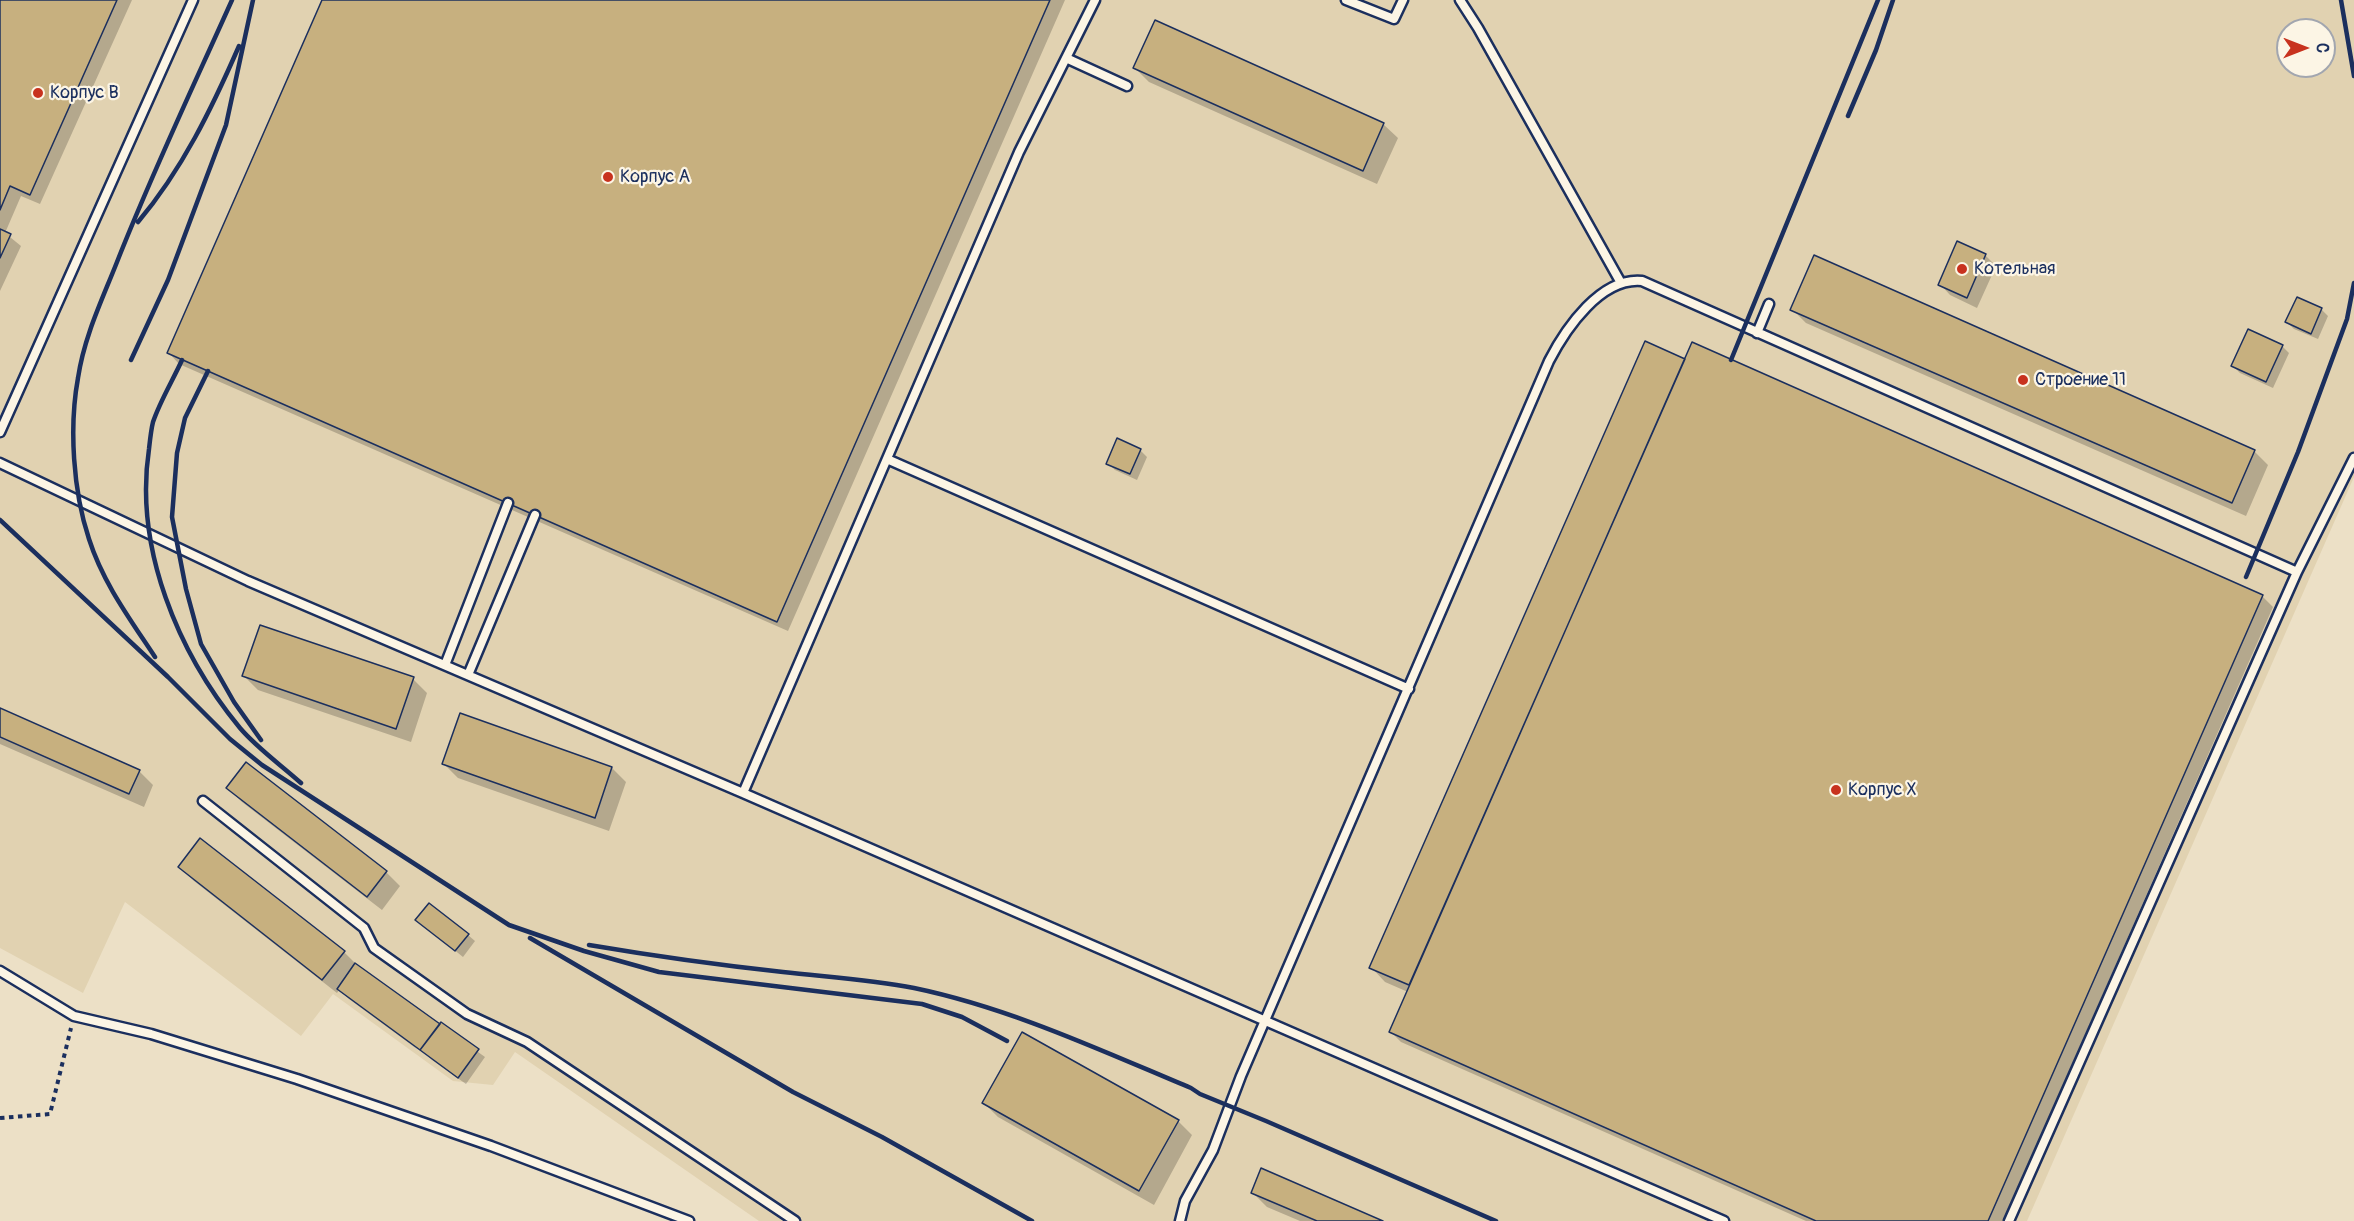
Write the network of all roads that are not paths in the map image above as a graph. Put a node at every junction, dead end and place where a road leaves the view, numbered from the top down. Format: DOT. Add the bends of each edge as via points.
graph roads {
  1 [pos="192,0"];
  2 [pos="1095,0"];
  3 [pos="1346,0"];
  4 [pos="1403,0"];
  5 [pos="1460,0"];
  6 [pos="1066,58"];
  7 [pos="1128,86"];
  8 [pos="1621,283"];
  9 [pos="1769,304"];
  10 [pos="1757,333"];
  11 [pos="0,432"];
  12 [pos="2354,458"];
  13 [pos="887,459"];
  14 [pos="0,463"];
  15 [pos="508,503"];
  16 [pos="535,515"];
  17 [pos="2297,572"];
  18 [pos="445,665"];
  19 [pos="468,675"];
  20 [pos="1409,689"];
  21 [pos="743,793"];
  22 [pos="203,801"];
  23 [pos="0,971"];
  24 [pos="1266,1020"];
  25 [pos="689,1221"];
  26 [pos="795,1221"];
  27 [pos="1179,1221"];
  28 [pos="1724,1221"];
  29 [pos="2009,1221"];
  1 -- 11 [label="lane"];
  2 -- 6 [label="lane"];
  3 -- 4 [label="lane" via="1394,19"];
  5 -- 8 [label="lane"];
  6 -- 7 [label="lane"];
  6 -- 13 [label="lane" via="1019,152"];
  8 -- 10 [label="lane" via="1642,281"];
  8 -- 20 [label="lane" via="1580,313 1561,337"];
  9 -- 10 [label="lane"];
  10 -- 17 [label="lane"];
  12 -- 17 [label="lane"];
  13 -- 20 [label="lane"];
  13 -- 21 [label="lane"];
  14 -- 18 [label="lane" via="248,581"];
  15 -- 18 [label="lane"];
  16 -- 19 [label="lane"];
  17 -- 29 [label="lane"];
  18 -- 19 [label="lane"];
  19 -- 21 [label="lane"];
  20 -- 24 [label="lane"];
  21 -- 24 [label="lane"];
  22 -- 26 [label="lane" via="364,928 374,948 467,1014 526,1042"];
  23 -- 25 [label="lane" via="74,1016 151,1034 297,1079 491,1146"];
  24 -- 27 [label="lane"];
  24 -- 28 [label="lane"];
}
